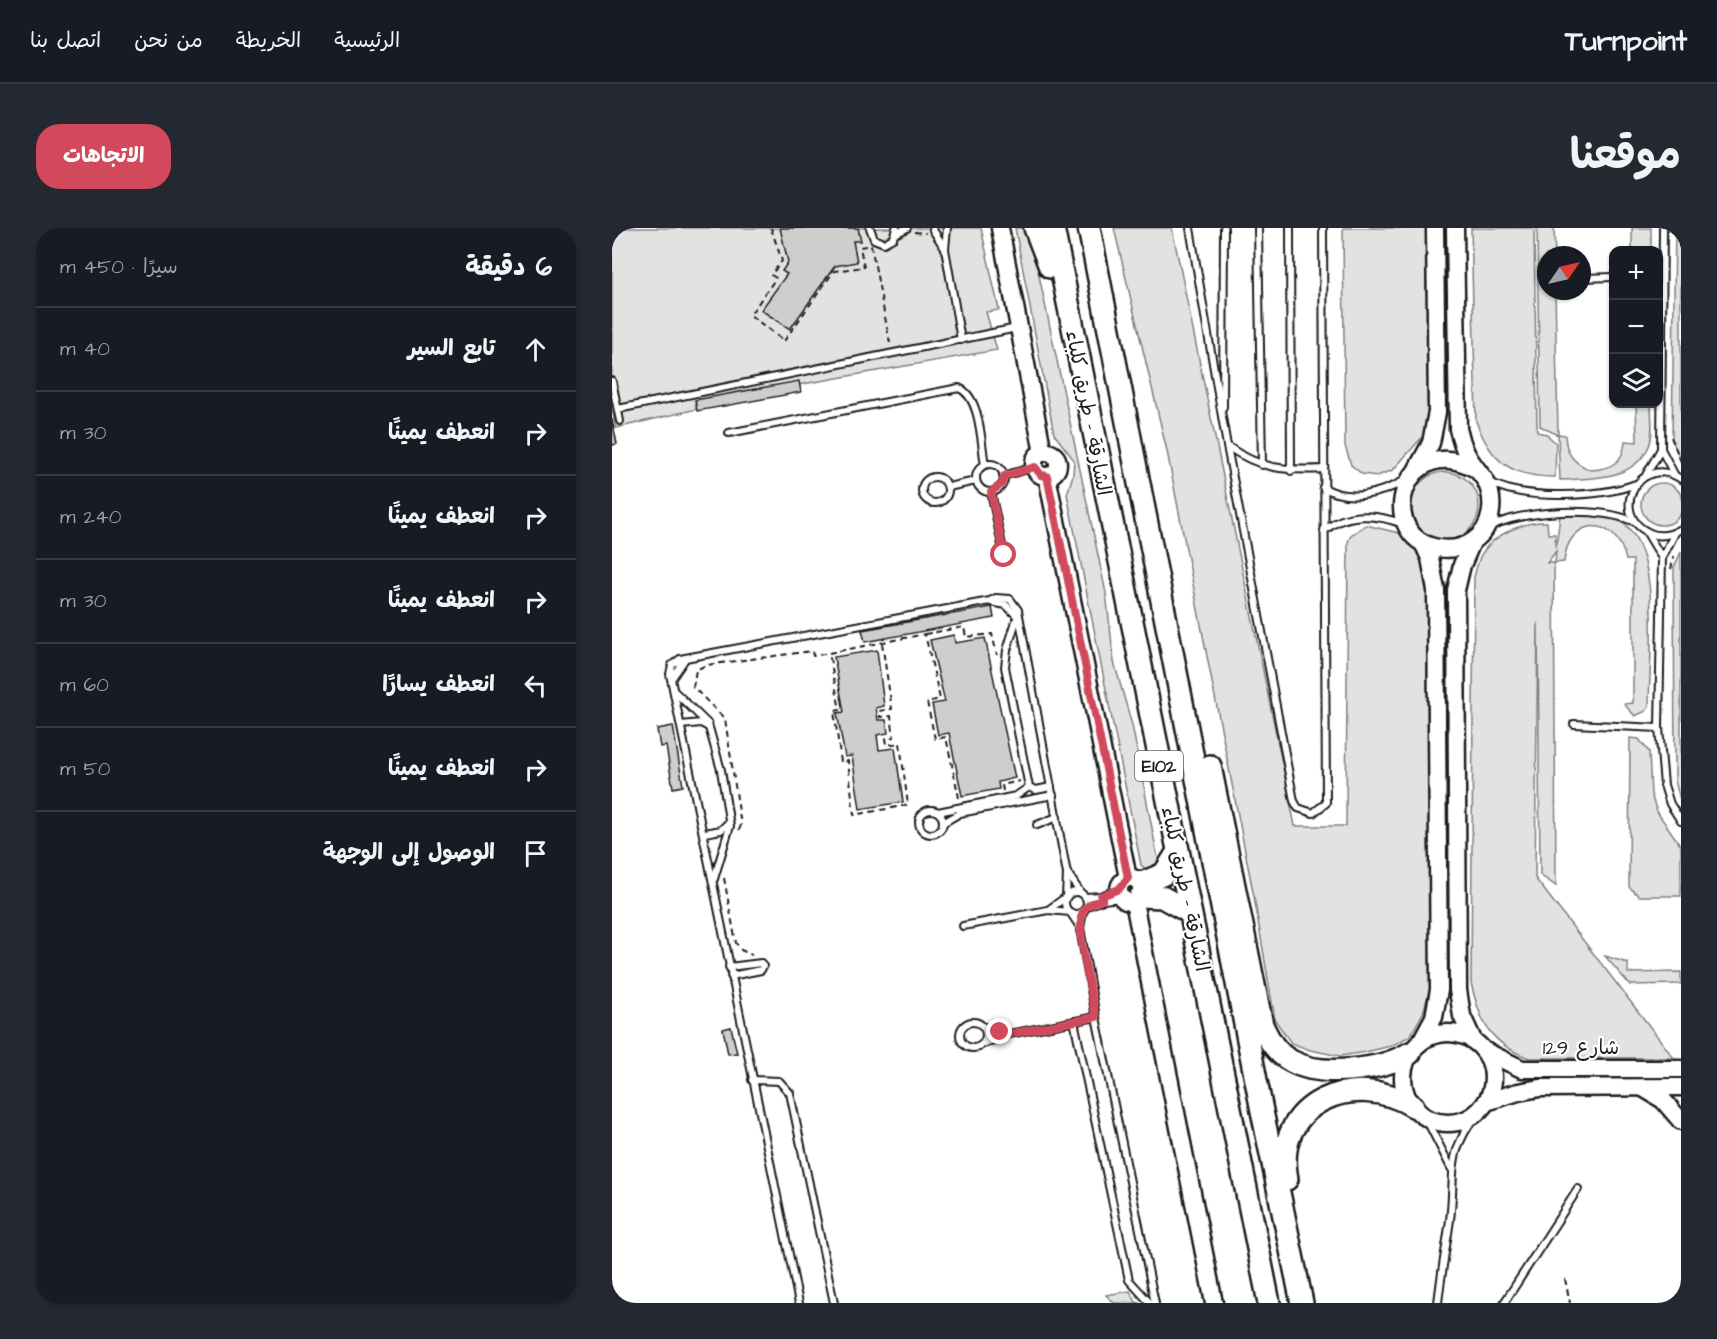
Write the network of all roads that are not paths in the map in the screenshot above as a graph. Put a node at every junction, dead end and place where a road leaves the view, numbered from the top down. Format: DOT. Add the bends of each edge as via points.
graph roads {
  1 [pos="870,228"];
  2 [pos="947,228"];
  3 [pos="1000,228"];
  4 [pos="1035,228"];
  5 [pos="1053,228"];
  6 [pos="1089,228"];
  7 [pos="1102,228"];
  8 [pos="1190,228"];
  9 [pos="1224,228"];
  10 [pos="1258,228"];
  11 [pos="1290,228"];
  12 [pos="1323,228"];
  13 [pos="1435,228"];
  14 [pos="1455,228"];
  15 [pos="1663,228"];
  16 [pos="931,229"];
  17 [pos="908,230"];
  18 [pos="896,231"];
  19 [pos="1662,246"];
  20 [pos="945,249"];
  21 [pos="1609,277"];
  22 [pos="1591,278"];
  23 [pos="1660,300"];
  24 [pos="1066,301"];
  25 [pos="1019,328"];
  26 [pos="961,340"];
  27 [pos="612,381"];
  28 [pos="618,409"];
  29 [pos="620,421"];
  30 [pos="1223,423"];
  31 [pos="729,433"];
  32 [pos="1227,446"];
  33 [pos="1661,449"];
  34 [pos="1135,464"];
  35 [pos="985,465"];
  36 [pos="1042,465"];
  37 [pos="1262,465"];
  38 [pos="1324,469"];
  39 [pos="1291,471"];
  40 [pos="1480,473"];
  41 [pos="1413,474"];
  42 [pos="1674,474"];
  43 [pos="1646,475"];
  44 [pos="1004,476"];
  45 [pos="1681,478"];
  46 [pos="976,481"];
  47 [pos="1636,484"];
  48 [pos="948,487"];
  49 [pos="1323,487"];
  50 [pos="991,492"];
  51 [pos="1635,522"];
  52 [pos="1407,526"];
  53 [pos="1485,529"];
  54 [pos="1324,531"];
  55 [pos="1678,531"];
  56 [pos="1647,532"];
  57 [pos="1472,542"];
  58 [pos="1423,543"];
  59 [pos="1004,555"];
  60 [pos="1662,558"];
  61 [pos="1017,617"];
  62 [pos="674,691"];
  63 [pos="1183,701"];
  64 [pos="1574,724"];
  65 [pos="681,725"];
  66 [pos="1659,728"];
  67 [pos="710,730"];
  68 [pos="1029,787"];
  69 [pos="1051,787"];
  70 [pos="1053,795"];
  71 [pos="938,812"];
  72 [pos="1057,817"];
  73 [pos="1681,821"];
  74 [pos="729,822"];
  75 [pos="943,823"];
  76 [pos="1037,825"];
  77 [pos="705,833"];
  78 [pos="1177,853"];
  79 [pos="1067,874"];
  80 [pos="713,879"];
  81 [pos="1131,891"];
  82 [pos="1080,892"];
  83 [pos="1066,897"];
  84 [pos="1086,897"];
  85 [pos="1102,898"];
  86 [pos="1085,909"];
  87 [pos="1048,910"];
  88 [pos="1070,912"];
  89 [pos="1189,912"];
  90 [pos="963,926"];
  91 [pos="1080,928"];
  92 [pos="729,966"];
  93 [pos="731,976"];
  94 [pos="1096,1017"];
  95 [pos="1074,1021"];
  96 [pos="984,1027"];
  97 [pos="1009,1034"];
  98 [pos="983,1044"];
  99 [pos="1479,1046"];
  100 [pos="1415,1047"];
  101 [pos="1681,1069"];
  102 [pos="752,1080"];
  103 [pos="1681,1087"];
  104 [pos="1642,1088"];
  105 [pos="1481,1108"];
  106 [pos="1419,1111"];
  107 [pos="1681,1120"];
  108 [pos="1451,1168"];
  109 [pos="1578,1189"];
  110 [pos="799,1303"];
  111 [pos="834,1303"];
  112 [pos="1150,1303"];
  113 [pos="1155,1303"];
  114 [pos="1214,1303"];
  115 [pos="1269,1303"];
  116 [pos="1302,1303"];
  117 [pos="1311,1303"];
  118 [pos="1438,1303"];
  119 [pos="1504,1303"];
  1 -- 18 [label="lane" via="871,236 879,242 889,241"];
  2 -- 16 [label="lane"];
  2 -- 20 [label="lane"];
  3 -- 25 [label="street"];
  4 -- 24 [label="highway"];
  5 -- 24 [label="highway, الشارقة - طريق كلباء / E102"];
  6 -- 34 [label="highway, الشارقة - طريق كلباء / E102"];
  7 -- 34 [label="highway" via="1130,371 1137,433"];
  8 -- 30 [label="lane"];
  9 -- 30 [label="lane"];
  10 -- 37 [label="lane"];
  11 -- 39 [label="lane"];
  12 -- 38 [label="lane"];
  13 -- 41 [label="street" via="1437,412 1431,443"];
  14 -- 40 [label="street" via="1456,411 1462,444"];
  15 -- 19 [label="lane"];
  16 -- 20 [label="lane"];
  17 -- 18 [label="lane"];
  20 -- 26 [label="lane"];
  21 -- 22 [label="lane"];
  23 -- 33 [label="lane"];
  24 -- 78 [label="highway, الشارقة - طريق كلباء / E102"];
  25 -- 26 [label="lane"];
  25 -- 36 [label="street"];
  26 -- 28 [label="lane"];
  27 -- 28 [label="lane"];
  28 -- 29 [label="lane"];
  30 -- 32 [label="lane"];
  31 -- 35 [label="lane" via="954,387 969,393 974,402"];
  32 -- 37 [label="lane"];
  32 -- 54 [label="lane" via="1294,801 1298,808 1313,813 1326,803"];
  33 -- 42 [label="lane"];
  33 -- 43 [label="lane"];
  34 -- 63 [label="highway, الشارقة - طريق كلباء / E102"];
  35 -- 44 [label="lane" via="999,467"];
  35 -- 46 [label="lane" via="978,471"];
  36 -- 44 [label="lane"];
  36 -- 81 [label="street"];
  37 -- 39 [label="lane"];
  38 -- 39 [label="lane"];
  38 -- 49 [label="lane"];
  40 -- 41 [label="street" via="1462,461 1446,459 1430,462"];
  40 -- 47 [label="lane" via="1507,490 1529,493 1602,491"];
  40 -- 53 [label="street" via="1492,503"];
  41 -- 49 [label="lane" via="1384,490 1358,496 1336,494"];
  41 -- 52 [label="street" via="1402,502"];
  42 -- 43 [label="lane" via="1660,471"];
  42 -- 45 [label="lane"];
  43 -- 47 [label="lane"];
  44 -- 50 [label="lane" via="1002,484"];
  46 -- 48 [label="lane"];
  46 -- 50 [label="lane"];
  47 -- 51 [label="lane" via="1630,498"];
  48 -- 48 [label="lane" via="944,480 931,478 924,484 923,492 932,502 940,502 947,496"];
  49 -- 54 [label="lane"];
  50 -- 59 [label="lane"];
  51 -- 53 [label="lane" via="1614,515 1550,513 1508,520"];
  51 -- 56 [label="lane"];
  52 -- 54 [label="lane" via="1359,516 1342,519"];
  52 -- 58 [label="street"];
  53 -- 57 [label="street"];
  55 -- 56 [label="lane" via="1661,536"];
  55 -- 60 [label="lane"];
  56 -- 60 [label="lane"];
  57 -- 58 [label="street" via="1448,549"];
  57 -- 99 [label="street" via="1456,590 1458,990 1462,1016"];
  58 -- 100 [label="street" via="1436,590 1439,990 1434,1017"];
  60 -- 66 [label="lane"];
  61 -- 62 [label="lane" via="1006,605 990,602 685,659 672,665"];
  61 -- 68 [label="lane" via="1005,667"];
  61 -- 69 [label="lane"];
  62 -- 65 [label="lane"];
  62 -- 67 [label="lane"];
  63 -- 100 [label="highway" via="1206,745 1262,1025 1269,1040 1292,1062 1326,1069 1376,1067"];
  63 -- 116 [label="highway, الشارقة - طريق كلباء / E102"];
  64 -- 66 [label="lane"];
  65 -- 67 [label="lane" via="701,723"];
  65 -- 77 [label="lane"];
  66 -- 73 [label="lane" via="1664,785"];
  67 -- 74 [label="lane" via="717,749"];
  68 -- 69 [label="lane"];
  68 -- 71 [label="lane" via="1016,796"];
  69 -- 70 [label="lane"];
  70 -- 72 [label="lane"];
  70 -- 75 [label="lane" via="960,813"];
  71 -- 75 [label="lane"];
  71 -- 75 [label="lane" via="925,812 919,819 920,828 931,834 939,831"];
  72 -- 76 [label="lane"];
  72 -- 79 [label="lane"];
  74 -- 77 [label="lane" via="721,830"];
  74 -- 80 [label="lane"];
  77 -- 80 [label="lane"];
  78 -- 81 [label="highway" via="1164,874"];
  78 -- 89 [label="highway, الشارقة - طريق كلباء / E102"];
  79 -- 82 [label="lane"];
  79 -- 83 [label="lane"];
  80 -- 92 [label="lane"];
  81 -- 85 [label="lane"];
  81 -- 89 [label="highway" via="1162,897"];
  81 -- 114 [label="street"];
  82 -- 83 [label="lane"];
  82 -- 84 [label="lane"];
  83 -- 87 [label="lane"];
  83 -- 88 [label="lane" via="1065,905"];
  84 -- 85 [label="lane"];
  84 -- 86 [label="lane"];
  85 -- 86 [label="lane"];
  86 -- 88 [label="lane" via="1077,914"];
  86 -- 91 [label="lane"];
  87 -- 88 [label="lane"];
  87 -- 90 [label="lane"];
  88 -- 91 [label="lane"];
  89 -- 115 [label="highway, الشارقة - طريق كلباء / E102"];
  91 -- 94 [label="lane"];
  92 -- 93 [label="lane"];
  92 -- 93 [label="lane" via="764,966"];
  93 -- 102 [label="lane"];
  94 -- 95 [label="lane"];
  94 -- 113 [label="lane"];
  95 -- 97 [label="lane"];
  95 -- 112 [label="lane" via="1129,1280"];
  96 -- 97 [label="lane"];
  96 -- 98 [label="lane" via="987,1037"];
  96 -- 98 [label="lane" via="970,1022 960,1032 961,1042 969,1048"];
  97 -- 98 [label="lane"];
  99 -- 100 [label="street" via="1461,1034 1447,1032 1433,1035"];
  99 -- 101 [label="street, شارع 129" via="1522,1069"];
  99 -- 105 [label="street" via="1493,1071 1493,1082"];
  100 -- 106 [label="street" via="1403,1080 1406,1094"];
  102 -- 110 [label="lane"];
  102 -- 111 [label="lane" via="779,1081 790,1093"];
  103 -- 104 [label="street, شارع 129"];
  104 -- 105 [label="street, شارع 129" via="1540,1088"];
  104 -- 107 [label="street" via="1663,1100"];
  105 -- 106 [label="street" via="1450,1123"];
  105 -- 108 [label="lane" via="1460,1140"];
  106 -- 108 [label="lane"];
  106 -- 117 [label="highway" via="1383,1092 1336,1094 1313,1106 1292,1130 1286,1145 1285,1166"];
  108 -- 118 [label="lane" via="1450,1218"];
  109 -- 119 [label="lane"];
}
